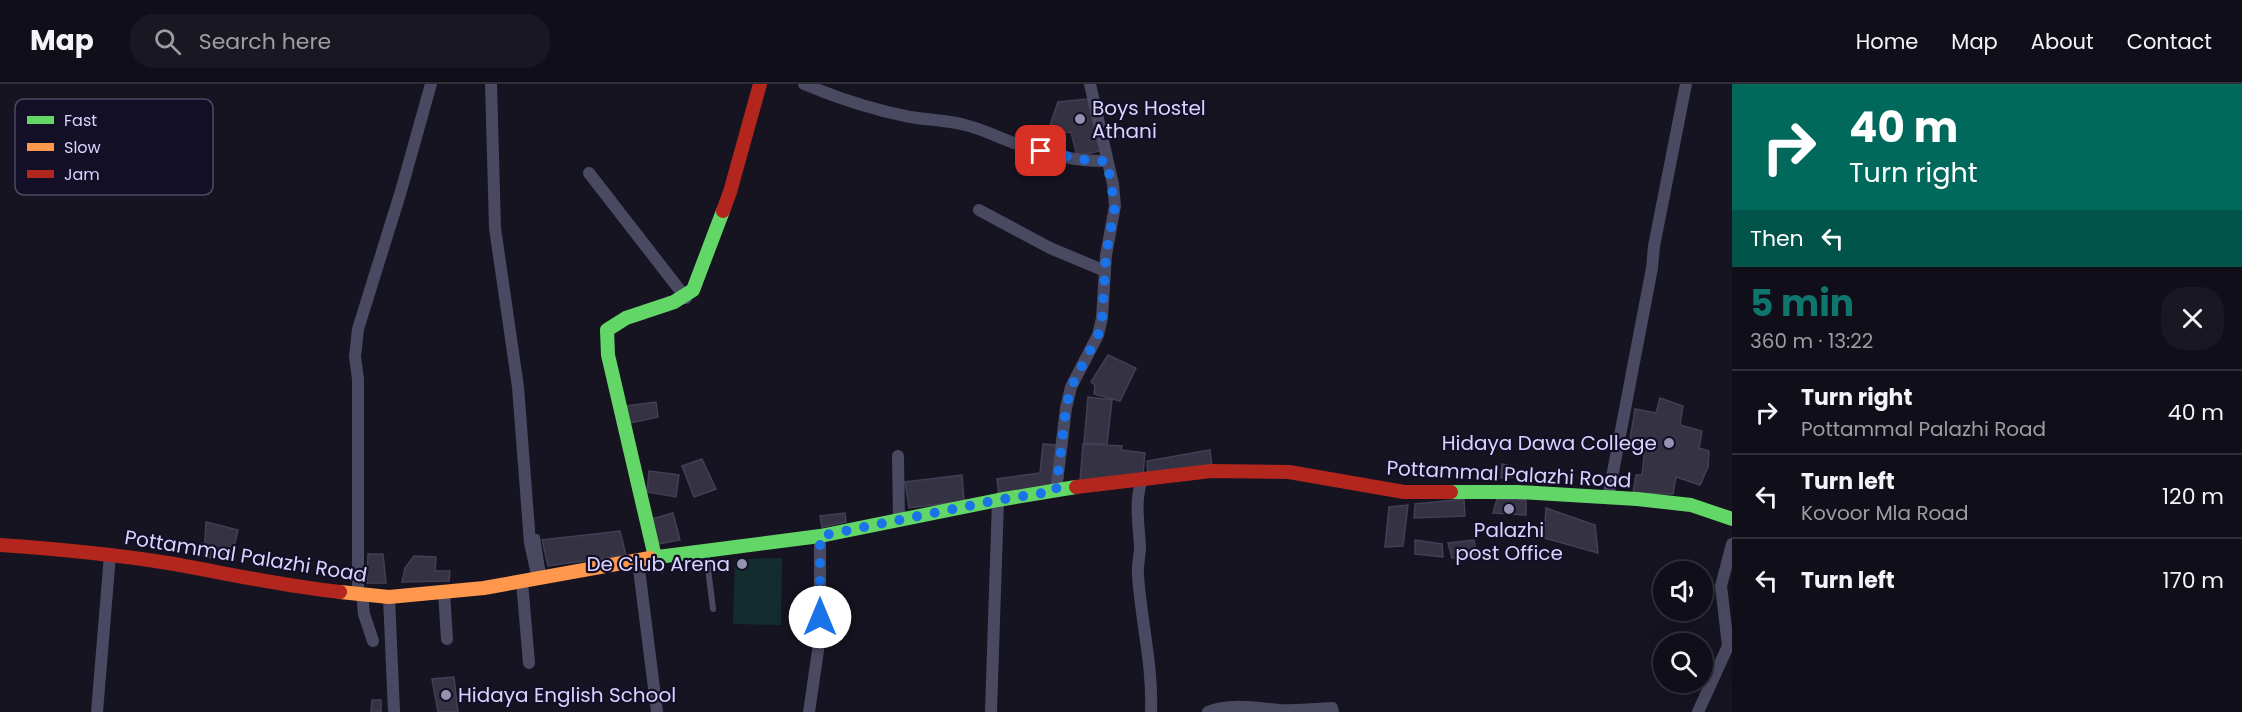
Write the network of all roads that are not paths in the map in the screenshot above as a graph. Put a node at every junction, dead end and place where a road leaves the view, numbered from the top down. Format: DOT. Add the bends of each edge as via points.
graph roads {
  1 [pos="431,84"];
  2 [pos="491,84"];
  3 [pos="760,84"];
  4 [pos="804,84"];
  5 [pos="1090,84"];
  6 [pos="1686,84"];
  7 [pos="1107,161"];
  8 [pos="589,173"];
  9 [pos="980,210"];
  10 [pos="1105,271"];
  11 [pos="686,298"];
  12 [pos="898,456"];
  13 [pos="1142,479"];
  14 [pos="1056,491"];
  15 [pos="1608,498"];
  16 [pos="998,500"];
  17 [pos="898,519"];
  18 [pos="1732,519"];
  19 [pos="820,536"];
  20 [pos="537,537"];
  21 [pos="0,544"];
  22 [pos="1732,544"];
  23 [pos="706,551"];
  24 [pos="110,555"];
  25 [pos="655,557"];
  26 [pos="638,561"];
  27 [pos="541,579"];
  28 [pos="522,582"];
  29 [pos="444,592"];
  30 [pos="360,594"];
  31 [pos="389,597"];
  32 [pos="713,609"];
  33 [pos="447,639"];
  34 [pos="373,641"];
  35 [pos="529,663"];
  36 [pos="97,712"];
  37 [pos="394,712"];
  38 [pos="657,712"];
  39 [pos="808,712"];
  40 [pos="991,712"];
  41 [pos="1151,712"];
  42 [pos="1208,712"];
  43 [pos="1333,712"];
  44 [pos="1698,712"];
  1 -- 30 [label="street" via="358,329 355,357"];
  2 -- 27 [label="street" via="495,228 518,387 531,543"];
  3 -- 11 [label="street" via="730,192 693,290"];
  4 -- 7 [label="street" via="898,114 969,126 1041,151"];
  5 -- 7 [label="street"];
  6 -- 15 [label="street"];
  7 -- 10 [label="street" via="1115,206"];
  8 -- 11 [label="street"];
  9 -- 10 [label="street" via="1050,248"];
  10 -- 14 [label="street" via="1098,335 1071,387 1066,408"];
  11 -- 25 [label="street" via="607,330 609,355"];
  12 -- 17 [label="street"];
  13 -- 14 [label="street, Pottammal Palazhi Road"];
  13 -- 15 [label="street, Pottammal Palazhi Road" via="1211,471 1278,472 1404,492 1518,492"];
  13 -- 41 [label="street" via="1136,494 1138,571 1152,683"];
  14 -- 16 [label="street, Pottammal Palazhi Road"];
  15 -- 18 [label="street, Pottammal Palazhi Road" via="1691,505"];
  16 -- 17 [label="street, Pottammal Palazhi Road"];
  16 -- 40 [label="street"];
  17 -- 19 [label="street, Pottammal Palazhi Road"];
  19 -- 23 [label="street, Pottammal Palazhi Road"];
  19 -- 39 [label="street" via="820,637"];
  20 -- 27 [label="lane"];
  21 -- 24 [label="street, Pottammal Palazhi Road"];
  22 -- 44 [label="street" via="1721,586 1728,646"];
  23 -- 25 [label="street, Pottammal Palazhi Road"];
  23 -- 32 [label="lane"];
  24 -- 30 [label="street, Pottammal Palazhi Road"];
  24 -- 36 [label="street"];
  25 -- 26 [label="street, Pottammal Palazhi Road"];
  26 -- 27 [label="street, Pottammal Palazhi Road"];
  26 -- 38 [label="street"];
  27 -- 28 [label="street, Pottammal Palazhi Road"];
  28 -- 29 [label="street, Pottammal Palazhi Road"];
  28 -- 35 [label="street"];
  29 -- 31 [label="street, Pottammal Palazhi Road"];
  29 -- 33 [label="street"];
  30 -- 31 [label="street, Pottammal Palazhi Road"];
  30 -- 34 [label="street"];
  31 -- 37 [label="street"];
  42 -- 43 [label="street" via="1260,706 1280,710 1332,708"];
}
